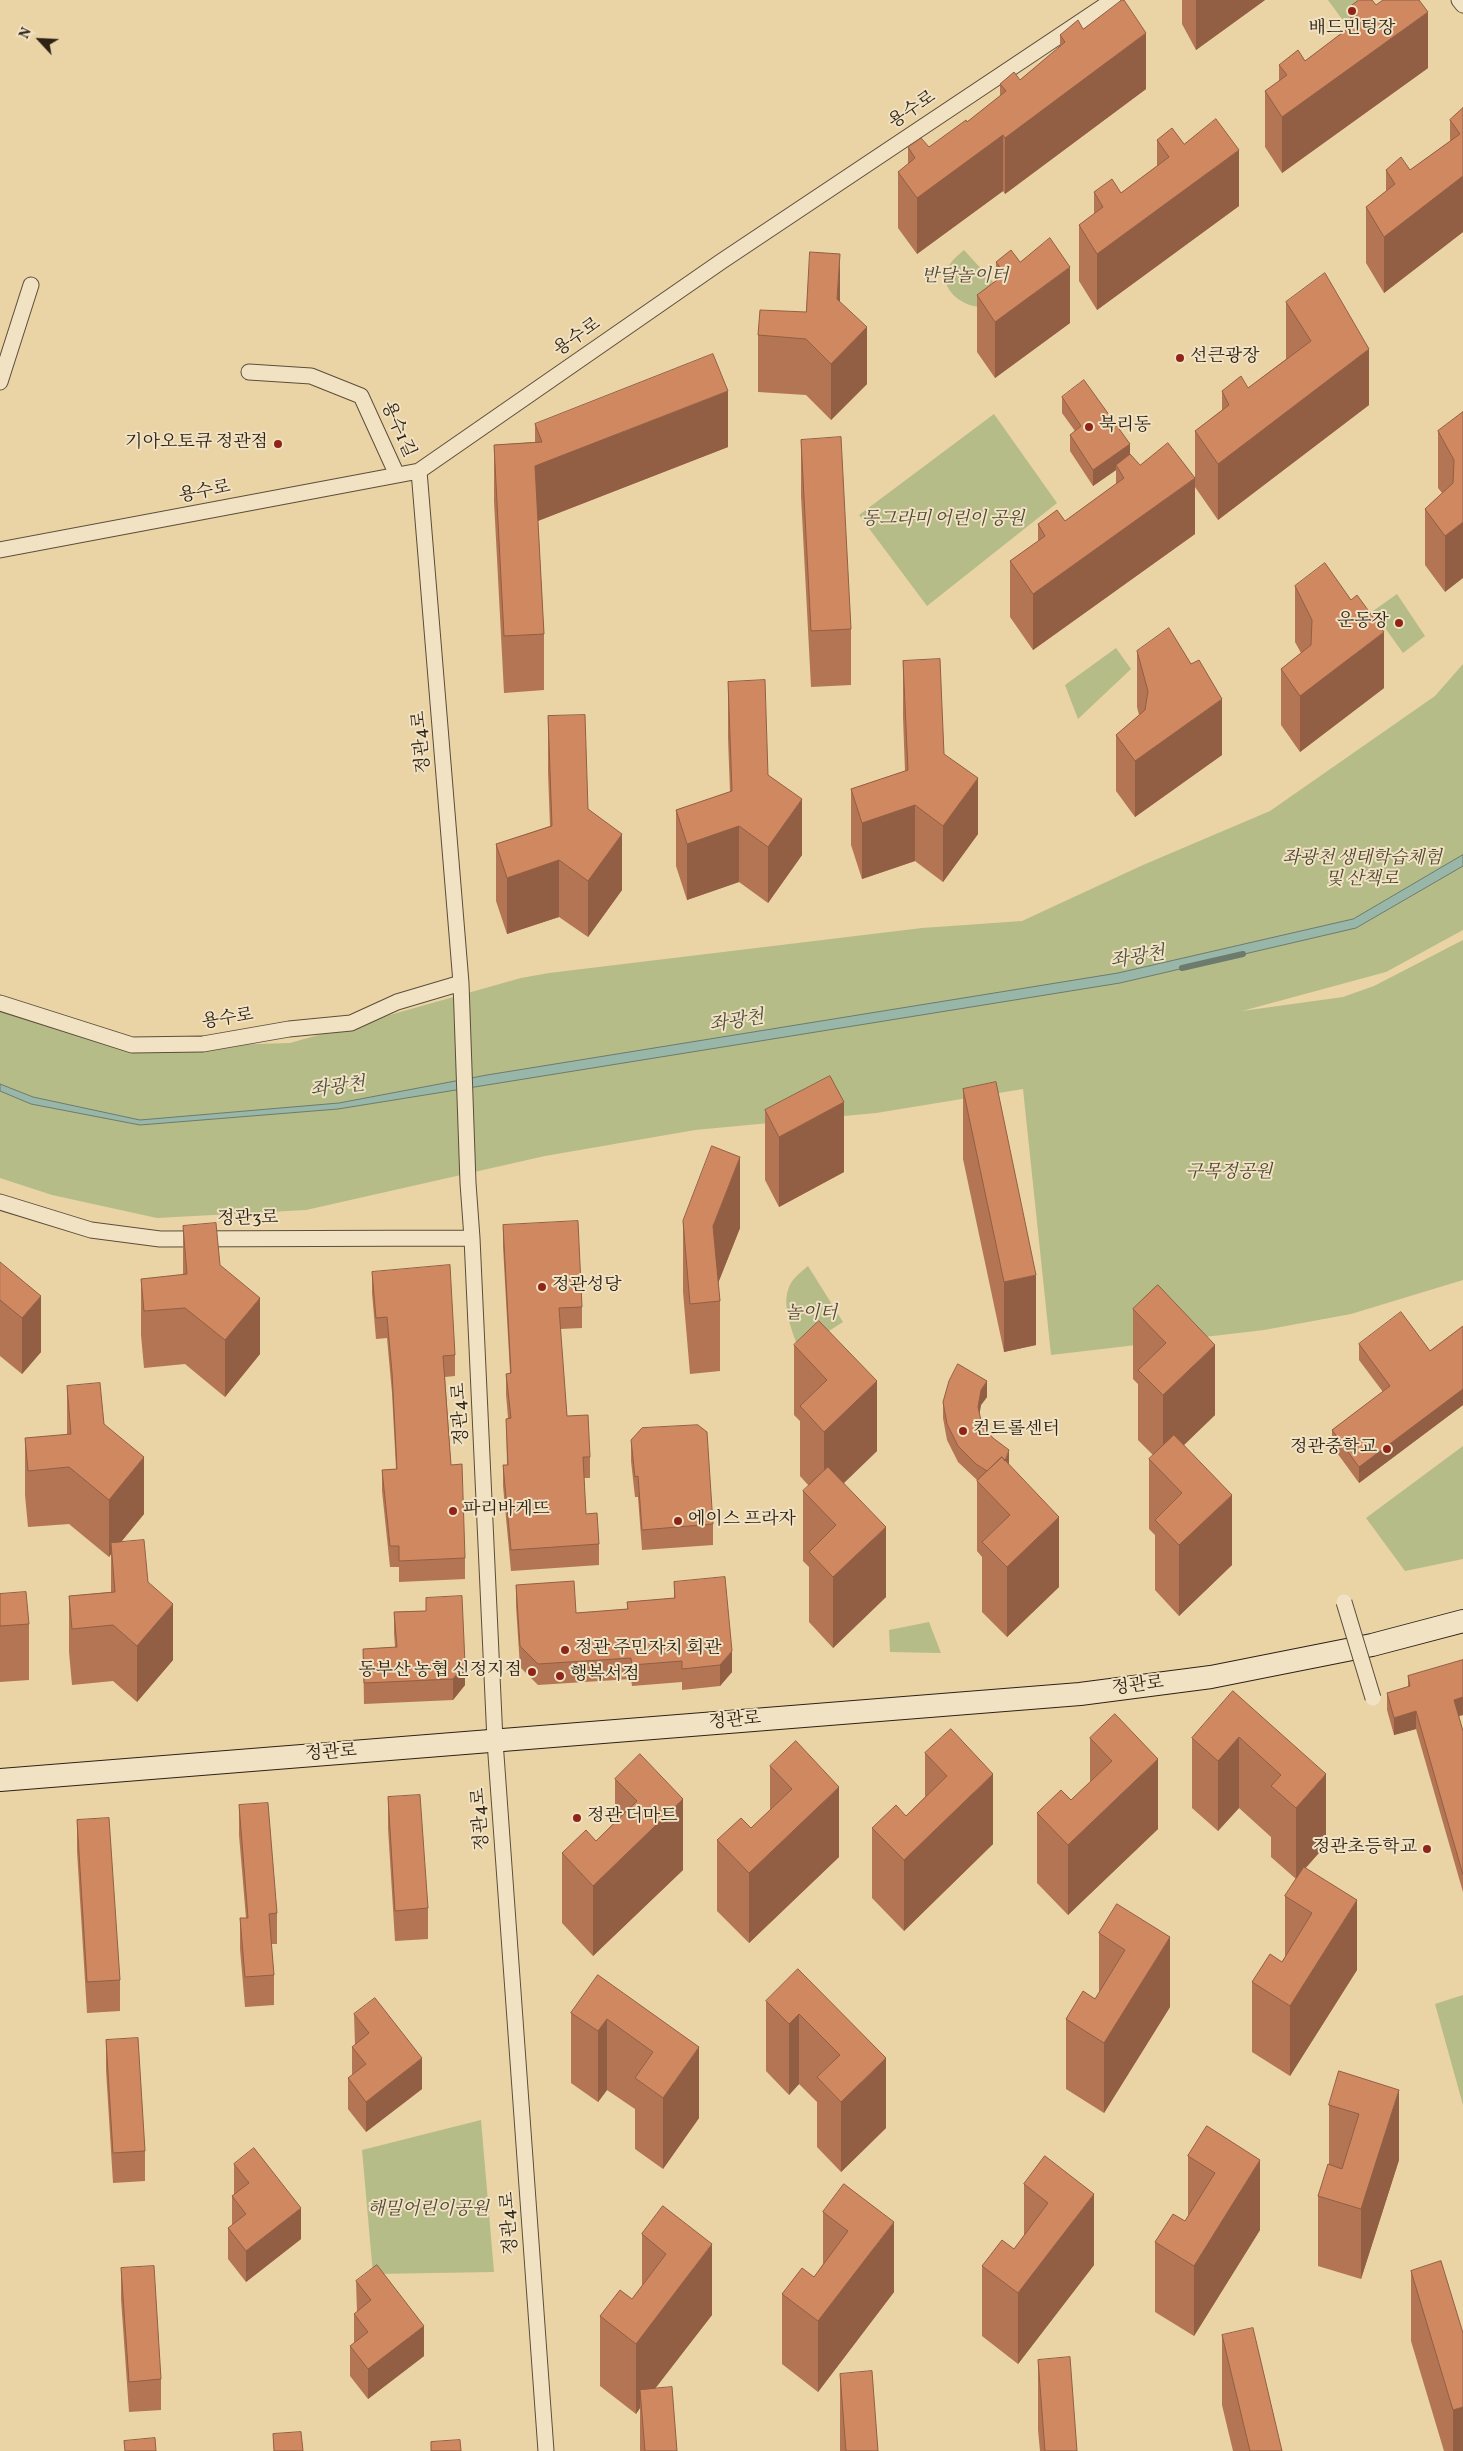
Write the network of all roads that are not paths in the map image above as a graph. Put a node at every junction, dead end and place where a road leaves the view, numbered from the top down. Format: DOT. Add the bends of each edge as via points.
graph roads {
  1 [pos="1113,0"];
  2 [pos="1459,0"];
  3 [pos="1463,5"];
  4 [pos="31,285"];
  5 [pos="249,372"];
  6 [pos="0,382"];
  7 [pos="419,471"];
  8 [pos="397,475"];
  9 [pos="0,550"];
  10 [pos="461,983"];
  11 [pos="0,1003"];
  12 [pos="0,1202"];
  13 [pos="472,1238"];
  14 [pos="1344,1602"];
  15 [pos="1463,1621"];
  16 [pos="1373,1698"];
  17 [pos="495,1741"];
  18 [pos="0,1780"];
  19 [pos="546,2451"];
  1 -- 7 [label="street, 용수로" via="722,261"];
  2 -- 3 [label="street"];
  4 -- 6 [label="street"];
  5 -- 8 [label="street, 용수1길" via="311,376 361,396"];
  7 -- 8 [label="street, 용수로"];
  7 -- 10 [label="street, 정관4로"];
  8 -- 9 [label="street, 용수로"];
  10 -- 11 [label="street, 용수로" via="398,1002 351,1023 289,1029 203,1044 132,1045"];
  10 -- 13 [label="street, 정관4로"];
  12 -- 13 [label="street, 정관3로" via="91,1230 160,1239"];
  13 -- 17 [label="street, 정관4로"];
  14 -- 16 [label="street, bridge"];
  15 -- 17 [label="street, 정관로" via="1372,1645 1211,1677 1090,1693"];
  17 -- 18 [label="street, 정관로"];
  17 -- 19 [label="street, 정관4로"];
}
